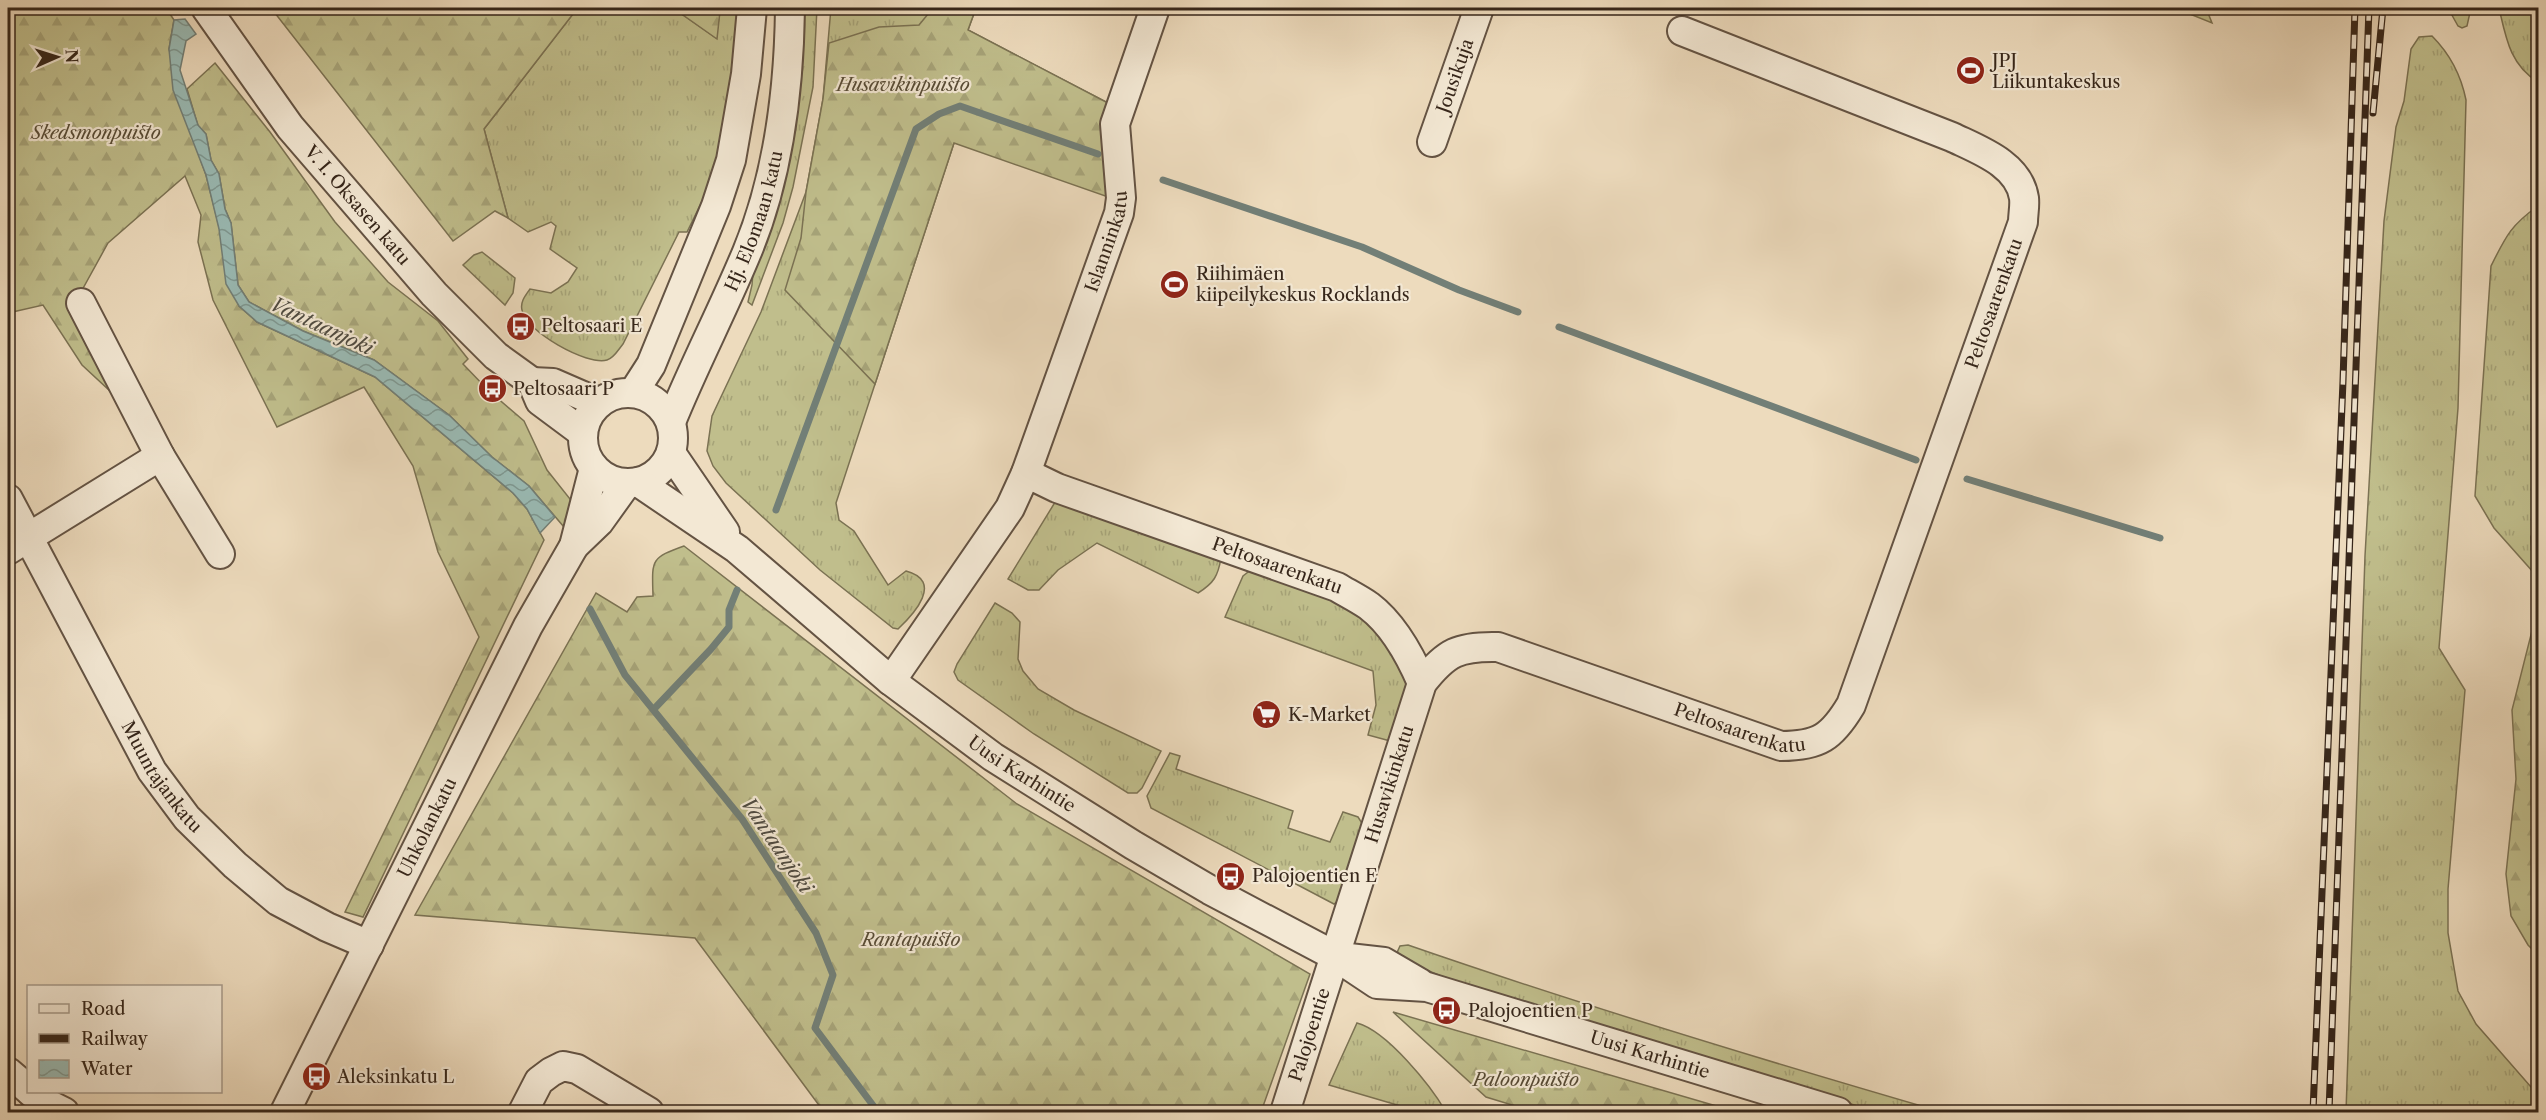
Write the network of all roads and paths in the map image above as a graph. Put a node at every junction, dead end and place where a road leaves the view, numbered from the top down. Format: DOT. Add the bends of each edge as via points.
graph roads {
  1 [pos="207,8"];
  2 [pos="752,8"];
  3 [pos="790,8"];
  4 [pos="1155,8"];
  5 [pos="1479,8"];
  6 [pos="1682,32"];
  7 [pos="1432,142"];
  8 [pos="81,303"];
  9 [pos="532,382"];
  10 [pos="633,393"];
  11 [pos="599,403"];
  12 [pos="671,422"];
  13 [pos="583,433"];
  14 [pos="671,453"];
  15 [pos="160,456"];
  16 [pos="594,468"];
  17 [pos="1026,473"];
  18 [pos="633,483"];
  19 [pos="8,499"];
  20 [pos="18,544"];
  21 [pos="574,546"];
  22 [pos="737,549"];
  23 [pos="220,554"];
  24 [pos="891,681"];
  25 [pos="1422,683"];
  26 [pos="369,945"];
  27 [pos="1335,956"];
  28 [pos="8,1072"];
  29 [pos="27,1088"];
  30 [pos="34,1093"];
  31 [pos="64,1113"];
  32 [pos="285,1113"];
  33 [pos="523,1113"];
  34 [pos="649,1113"];
  35 [pos="1285,1113"];
  36 [pos="1838,1113"];
  1 -- 9 [label="street, V. I. Oksasen katu" via="290,127 426,286 496,356"];
  2 -- 10 [label="street" via="746,75 731,160 654,359"];
  3 -- 12 [label="street, Hj. Elomaan katu" via="783,117 768,189 748,251"];
  4 -- 17 [label="street, Islanninkatu" via="1115,124 1119,213"];
  5 -- 7 [label="street, Jousikuja"];
  6 -- 25 [label="street, Peltosaarenkatu" via="1952,137 1991,156 2014,175 2024,197 2023,222 1851,705 1823,740 1781,746 1498,647 1474,646 1449,654"];
  8 -- 15 [label="street"];
  9 -- 11 [label="street, V. I. Oksasen katu" via="553,383"];
  9 -- 13 [label="street, V. I. Oksasen katu" via="540,401"];
  10 -- 11 [label="street" via="621,393"];
  10 -- 12 [label="street" via="656,402"];
  11 -- 13 [label="street"];
  12 -- 14 [label="street"];
  13 -- 16 [label="street"];
  14 -- 18 [label="street" via="652,476"];
  14 -- 22 [label="street, Uusi Karhintie"];
  15 -- 20 [label="street"];
  15 -- 23 [label="street"];
  16 -- 18 [label="street" via="615,481"];
  16 -- 21 [label="street, Uhkolankatu"];
  17 -- 24 [label="street" via="1010,508"];
  17 -- 25 [label="street, Peltosaarenkatu" via="1057,488 1337,587 1370,607 1389,626 1412,658"];
  18 -- 21 [label="street, Uhkolankatu"];
  18 -- 22 [label="street, Uusi Karhintie"];
  19 -- 20 [label="street, Muuntajankatu"];
  20 -- 26 [label="street, Muuntajankatu" via="152,771 187,818 278,901"];
  21 -- 26 [label="street, Uhkolankatu" via="528,626"];
  22 -- 24 [label="street, Uusi Karhintie"];
  24 -- 27 [label="street, Uusi Karhintie" via="993,757 1133,845"];
  25 -- 27 [label="street, Husavikinkatu"];
  26 -- 32 [label="street, Uhkolankatu"];
  27 -- 35 [label="street, Palojoentie"];
  27 -- 36 [label="street, Uusi Karhintie" via="1384,962 1427,987"];
  28 -- 29 [label="street"];
  30 -- 31 [label="street"];
  33 -- 34 [label="street" via="539,1082 562,1066 577,1069"];
}
